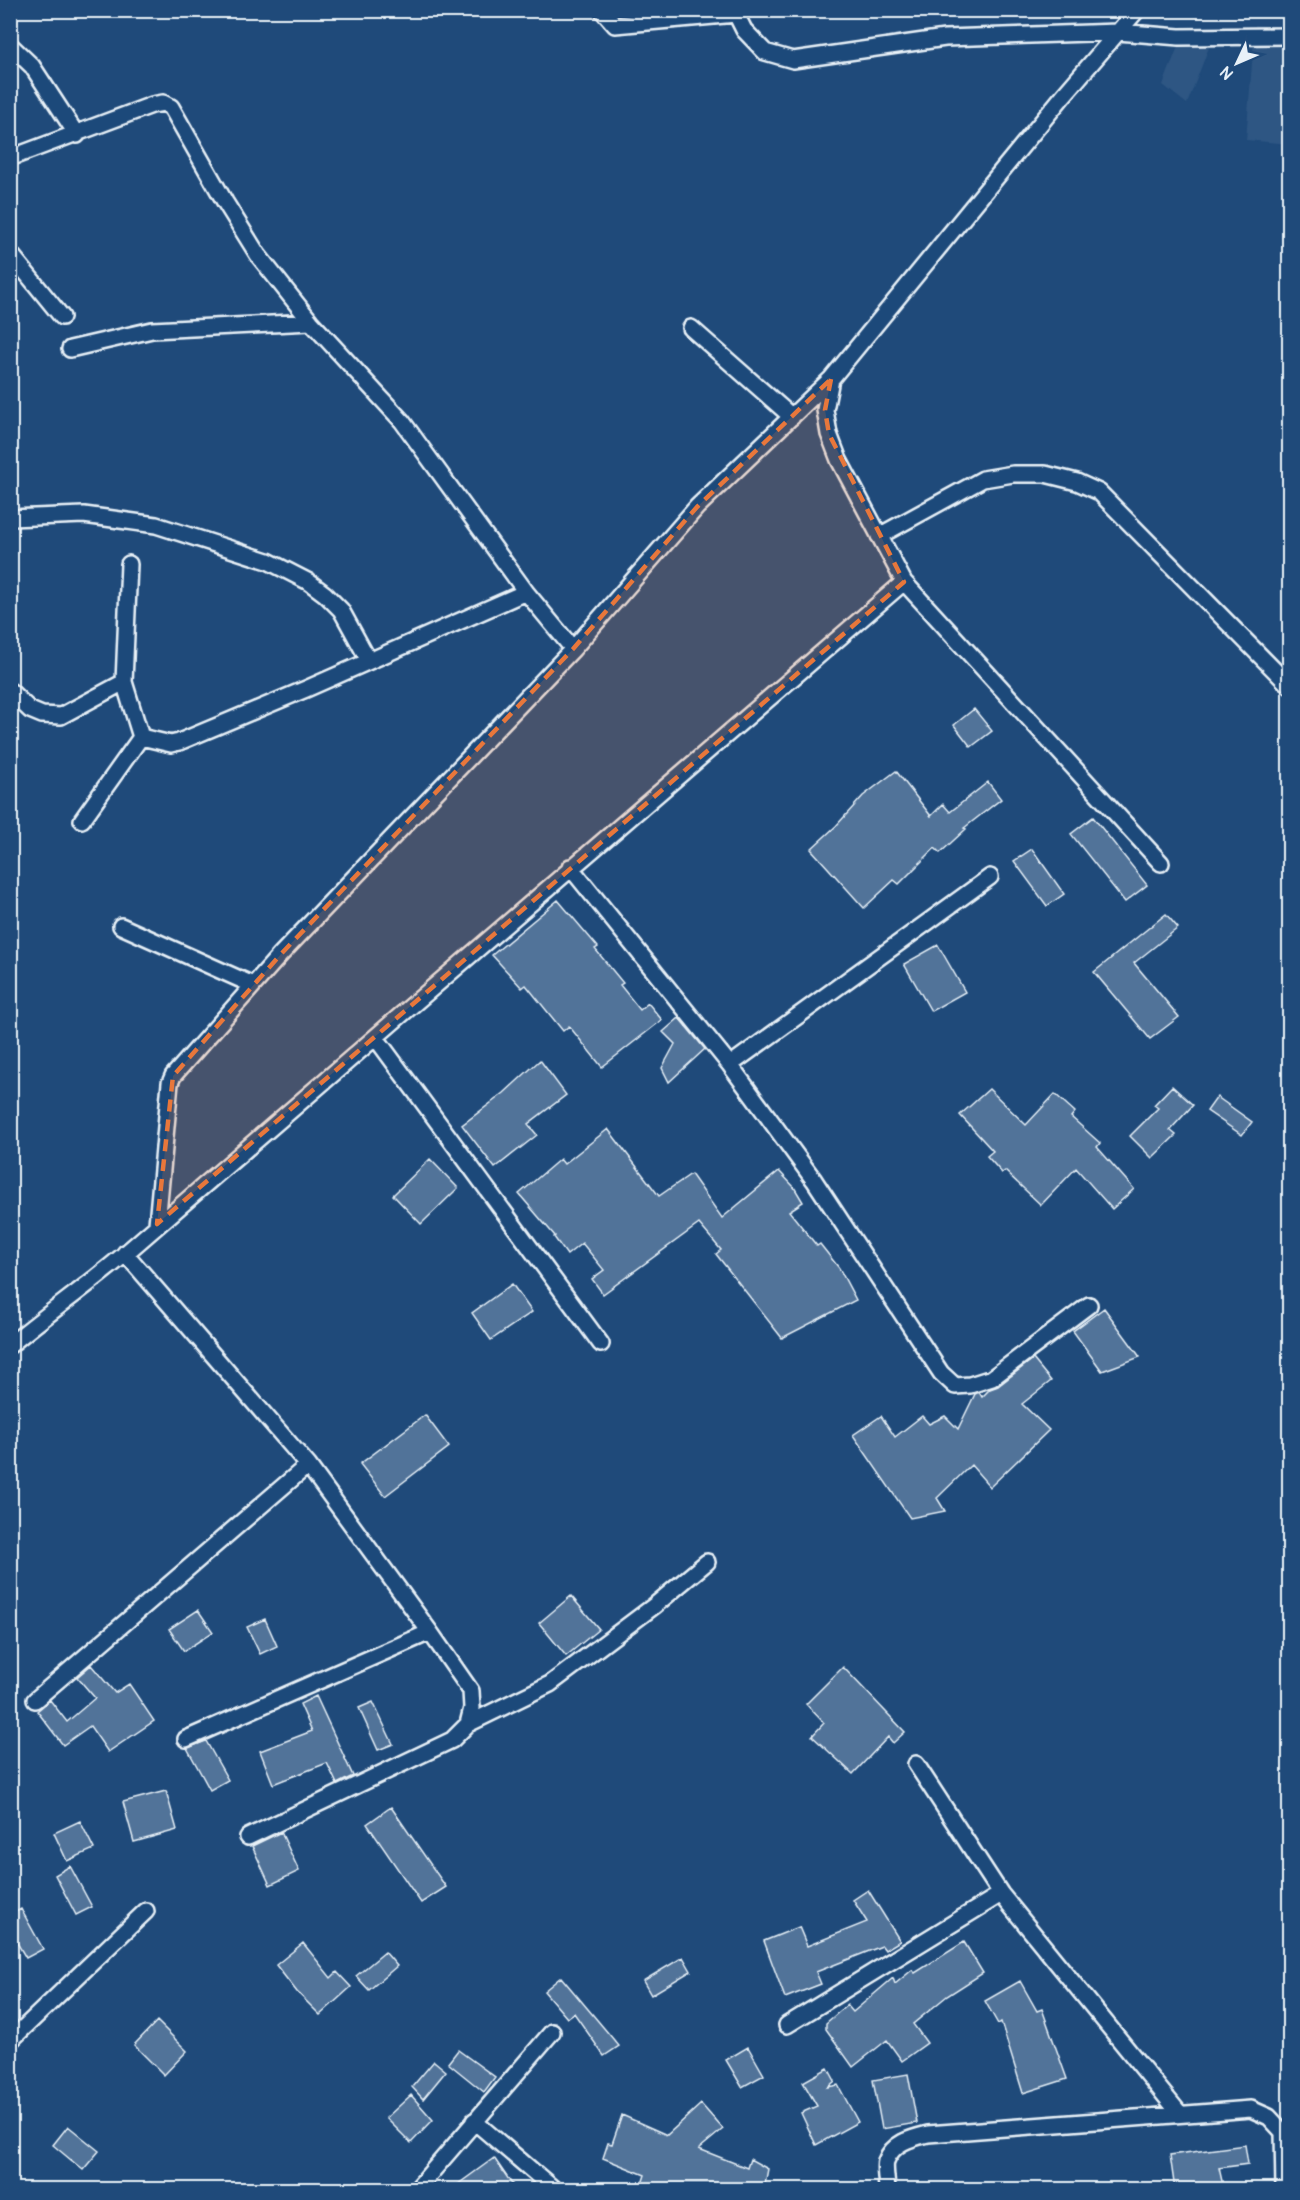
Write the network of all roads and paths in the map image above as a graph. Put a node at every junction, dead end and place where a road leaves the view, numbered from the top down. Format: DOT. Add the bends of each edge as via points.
graph roads {
  1 [pos="602,10"];
  2 [pos="1137,10"];
  3 [pos="735,12"];
  4 [pos="1118,32"];
  5 [pos="1290,36"];
  6 [pos="10,45"];
  7 [pos="77,135"];
  8 [pos="10,158"];
  9 [pos="10,253"];
  10 [pos="62,317"];
  11 [pos="311,321"];
  12 [pos="691,328"];
  13 [pos="70,349"];
  14 [pos="831,379"];
  15 [pos="792,417"];
  16 [pos="10,518"];
  17 [pos="879,536"];
  18 [pos="129,564"];
  19 [pos="904,582"];
  20 [pos="526,592"];
  21 [pos="573,649"];
  22 [pos="369,661"];
  23 [pos="124,682"];
  24 [pos="1290,686"];
  25 [pos="10,691"];
  26 [pos="141,737"];
  27 [pos="82,820"];
  28 [pos="1161,863"];
  29 [pos="570,867"];
  30 [pos="990,877"];
  31 [pos="121,926"];
  32 [pos="253,985"];
  33 [pos="376,1038"];
  34 [pos="730,1065"];
  35 [pos="157,1224"];
  36 [pos="125,1253"];
  37 [pos="1089,1305"];
  38 [pos="13,1338"];
  39 [pos="601,1344"];
  40 [pos="308,1465"];
  41 [pos="706,1562"];
  42 [pos="430,1632"];
  43 [pos="35,1700"];
  44 [pos="468,1725"];
  45 [pos="186,1739"];
  46 [pos="916,1764"];
  47 [pos="248,1837"];
  48 [pos="1001,1894"];
  49 [pos="146,1911"];
  50 [pos="787,2025"];
  51 [pos="552,2032"];
  52 [pos="10,2041"];
  53 [pos="1180,2114"];
  54 [pos="474,2121"];
  55 [pos="416,2190"];
  56 [pos="555,2190"];
  57 [pos="887,2190"];
  58 [pos="1284,2190"];
  1 -- 3 [label="street" via="615,25"];
  2 -- 4 [label="street"];
  3 -- 4 [label="street" via="744,30 765,52 794,60 945,38"];
  4 -- 5 [label="street" via="1179,37"];
  4 -- 14 [label="street"];
  6 -- 7 [label="street" via="32,66"];
  7 -- 8 [label="street"];
  7 -- 11 [label="street" via="152,105 171,107 258,255"];
  9 -- 10 [label="street"];
  11 -- 13 [label="street" via="152,330"];
  11 -- 20 [label="street" via="402,422"];
  12 -- 15 [label="street"];
  14 -- 15 [label="street"];
  14 -- 17 [label="street" via="825,410 829,434"];
  15 -- 21 [label="street" via="697,507"];
  16 -- 22 [label="street" via="84,515 156,525 268,561 325,594 341,610"];
  17 -- 19 [label="street"];
  17 -- 24 [label="street" via="983,479 1045,474 1077,482 1099,492"];
  18 -- 23 [label="street"];
  19 -- 28 [label="street"];
  19 -- 29 [label="street"];
  20 -- 21 [label="street"];
  20 -- 22 [label="street"];
  21 -- 32 [label="street"];
  22 -- 26 [label="street" via="179,742 171,744"];
  23 -- 25 [label="street" via="54,717 30,710"];
  23 -- 26 [label="street"];
  26 -- 27 [label="street"];
  29 -- 33 [label="street"];
  29 -- 34 [label="street"];
  30 -- 34 [label="street"];
  31 -- 32 [label="street"];
  32 -- 35 [label="street" via="170,1083"];
  33 -- 35 [label="street"];
  33 -- 39 [label="street"];
  34 -- 37 [label="street" via="814,1180 941,1373 955,1386 992,1378"];
  35 -- 36 [label="street"];
  36 -- 38 [label="street"];
  36 -- 40 [label="street"];
  40 -- 42 [label="street"];
  40 -- 43 [label="street"];
  41 -- 44 [label="street" via="550,1684"];
  42 -- 44 [label="street" via="471,1691"];
  42 -- 45 [label="street"];
  44 -- 47 [label="street" via="452,1740"];
  46 -- 48 [label="street"];
  48 -- 50 [label="street"];
  48 -- 53 [label="street"];
  49 -- 52 [label="street"];
  51 -- 54 [label="street"];
  53 -- 57 [label="street" via="906,2139 886,2162"];
  53 -- 58 [label="street" via="1251,2109 1269,2117 1283,2132"];
  54 -- 55 [label="street"];
  54 -- 56 [label="street"];
}
